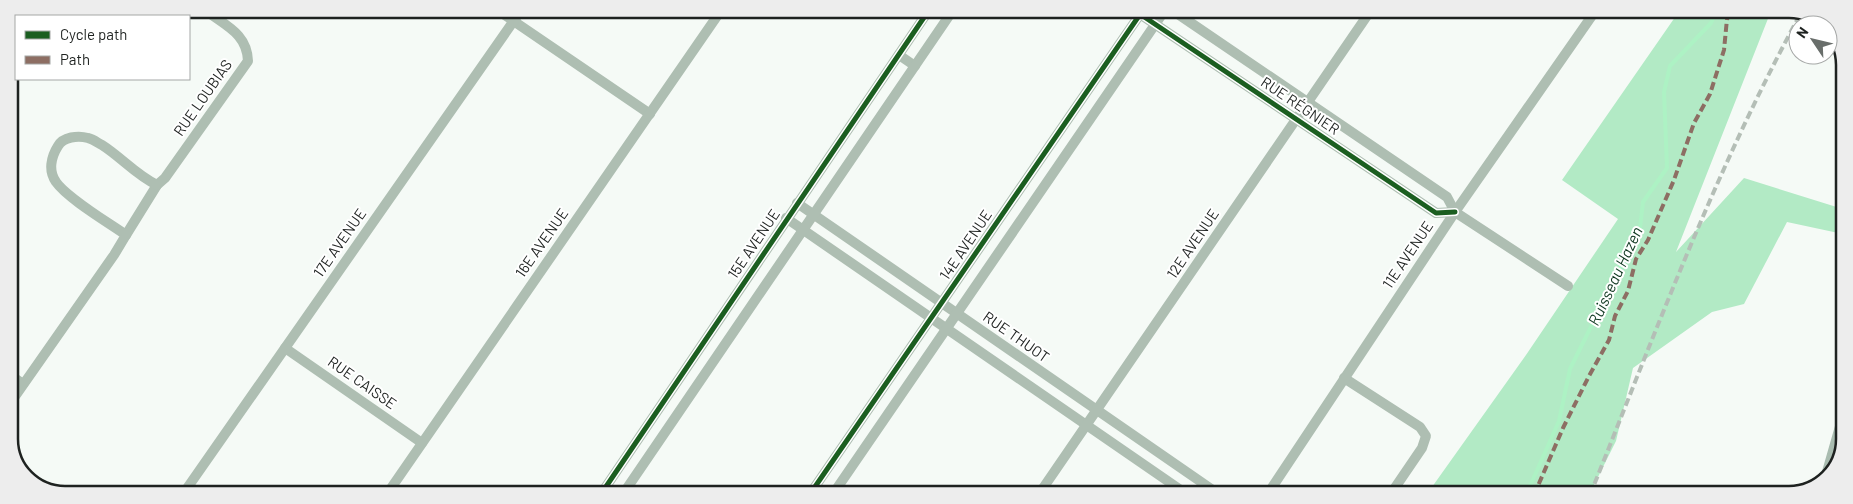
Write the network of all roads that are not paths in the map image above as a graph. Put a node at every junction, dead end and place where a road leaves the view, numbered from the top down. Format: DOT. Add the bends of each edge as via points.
graph roads {
  1 [pos="216,18"];
  2 [pos="510,18"];
  3 [pos="516,18"];
  4 [pos="716,18"];
  5 [pos="924,18"];
  6 [pos="948,18"];
  7 [pos="1134,18"];
  8 [pos="1148,18"];
  9 [pos="1159,18"];
  10 [pos="1184,18"];
  11 [pos="1366,18"];
  12 [pos="1590,18"];
  13 [pos="514,21"];
  14 [pos="1155,24"];
  15 [pos="899,55"];
  16 [pos="915,66"];
  17 [pos="1308,102"];
  18 [pos="650,114"];
  19 [pos="1296,119"];
  20 [pos="157,185"];
  21 [pos="797,203"];
  22 [pos="1455,212"];
  23 [pos="813,215"];
  24 [pos="786,218"];
  25 [pos="803,230"];
  26 [pos="126,235"];
  27 [pos="1568,286"];
  28 [pos="941,303"];
  29 [pos="957,314"];
  30 [pos="931,318"];
  31 [pos="947,328"];
  32 [pos="285,348"];
  33 [pos="679,378"];
  34 [pos="1344,378"];
  35 [pos="18,380"];
  36 [pos="23,384"];
  37 [pos="695,389"];
  38 [pos="18,392"];
  39 [pos="1097,411"];
  40 [pos="1087,424"];
  41 [pos="422,443"];
  42 [pos="818,482"];
  43 [pos="189,486"];
  44 [pos="392,486"];
  45 [pos="605,486"];
  46 [pos="628,486"];
  47 [pos="815,486"];
  48 [pos="824,486"];
  49 [pos="839,486"];
  50 [pos="1044,486"];
  51 [pos="1175,486"];
  52 [pos="1207,486"];
  53 [pos="1273,486"];
  54 [pos="1396,486"];
  1 -- 20 [label="street, RUE LOUBIAS" via="243,39 248,61"];
  2 -- 13 [label="street"];
  3 -- 13 [label="street, 17E AVENUE"];
  4 -- 18 [label="street, 16E AVENUE"];
  5 -- 15 [label="street, 15E AVENUE"];
  6 -- 16 [label="street"];
  7 -- 28 [label="street, 14E AVENUE"];
  8 -- 14 [label="street, RUE RÉGNIER"];
  9 -- 14 [label="street, 14E AVENUE"];
  10 -- 17 [label="street, RUE RÉGNIER"];
  11 -- 17 [label="street, 12E AVENUE"];
  12 -- 22 [label="street, 11E AVENUE"];
  13 -- 18 [label="street"];
  13 -- 32 [label="street, 17E AVENUE"];
  14 -- 19 [label="street, RUE RÉGNIER"];
  14 -- 29 [label="street, 14E AVENUE"];
  15 -- 16 [label="street"];
  15 -- 21 [label="street, 15E AVENUE"];
  16 -- 23 [label="street"];
  17 -- 19 [label="street, 12E AVENUE"];
  17 -- 22 [label="street, RUE RÉGNIER" via="1447,197"];
  18 -- 41 [label="street, 16E AVENUE"];
  19 -- 22 [label="street, RUE RÉGNIER" via="1436,213"];
  19 -- 39 [label="street, 12E AVENUE"];
  20 -- 26 [label="street, RUE LOUBIAS"];
  20 -- 26 [label="street" via="89,138 72,137 60,143 52,155 51,170 56,182"];
  21 -- 23 [label="street, RUE THUOT"];
  21 -- 24 [label="street, 15E AVENUE"];
  22 -- 27 [label="street, RUE RÉGNIER"];
  22 -- 34 [label="street, 11E AVENUE"];
  23 -- 25 [label="street"];
  23 -- 28 [label="street, RUE THUOT"];
  24 -- 25 [label="street"];
  24 -- 33 [label="street, 15E AVENUE"];
  25 -- 30 [label="street"];
  25 -- 37 [label="street"];
  26 -- 36 [label="street, RUE LOUBIAS"];
  28 -- 29 [label="street, RUE THUOT"];
  28 -- 30 [label="street, 14E AVENUE"];
  29 -- 31 [label="street, 14E AVENUE"];
  29 -- 39 [label="street, RUE THUOT"];
  30 -- 31 [label="street"];
  30 -- 42 [label="street, 14E AVENUE"];
  31 -- 40 [label="street"];
  31 -- 49 [label="street, 14E AVENUE"];
  32 -- 41 [label="street, RUE CAISSE"];
  32 -- 43 [label="street, 17E AVENUE"];
  33 -- 37 [label="street"];
  33 -- 45 [label="street, 15E AVENUE"];
  34 -- 53 [label="street, 11E AVENUE"];
  34 -- 54 [label="street" via="1420,427 1426,436 1422,448"];
  35 -- 36 [label="street"];
  36 -- 38 [label="street, RUE LOUBIAS"];
  37 -- 46 [label="street"];
  39 -- 40 [label="street, 12E AVENUE"];
  39 -- 52 [label="street, RUE THUOT"];
  40 -- 50 [label="street, 12E AVENUE"];
  40 -- 51 [label="street"];
  41 -- 44 [label="street, 16E AVENUE"];
  42 -- 47 [label="street, 14E AVENUE"];
  42 -- 48 [label="street, 14E AVENUE"];
}
